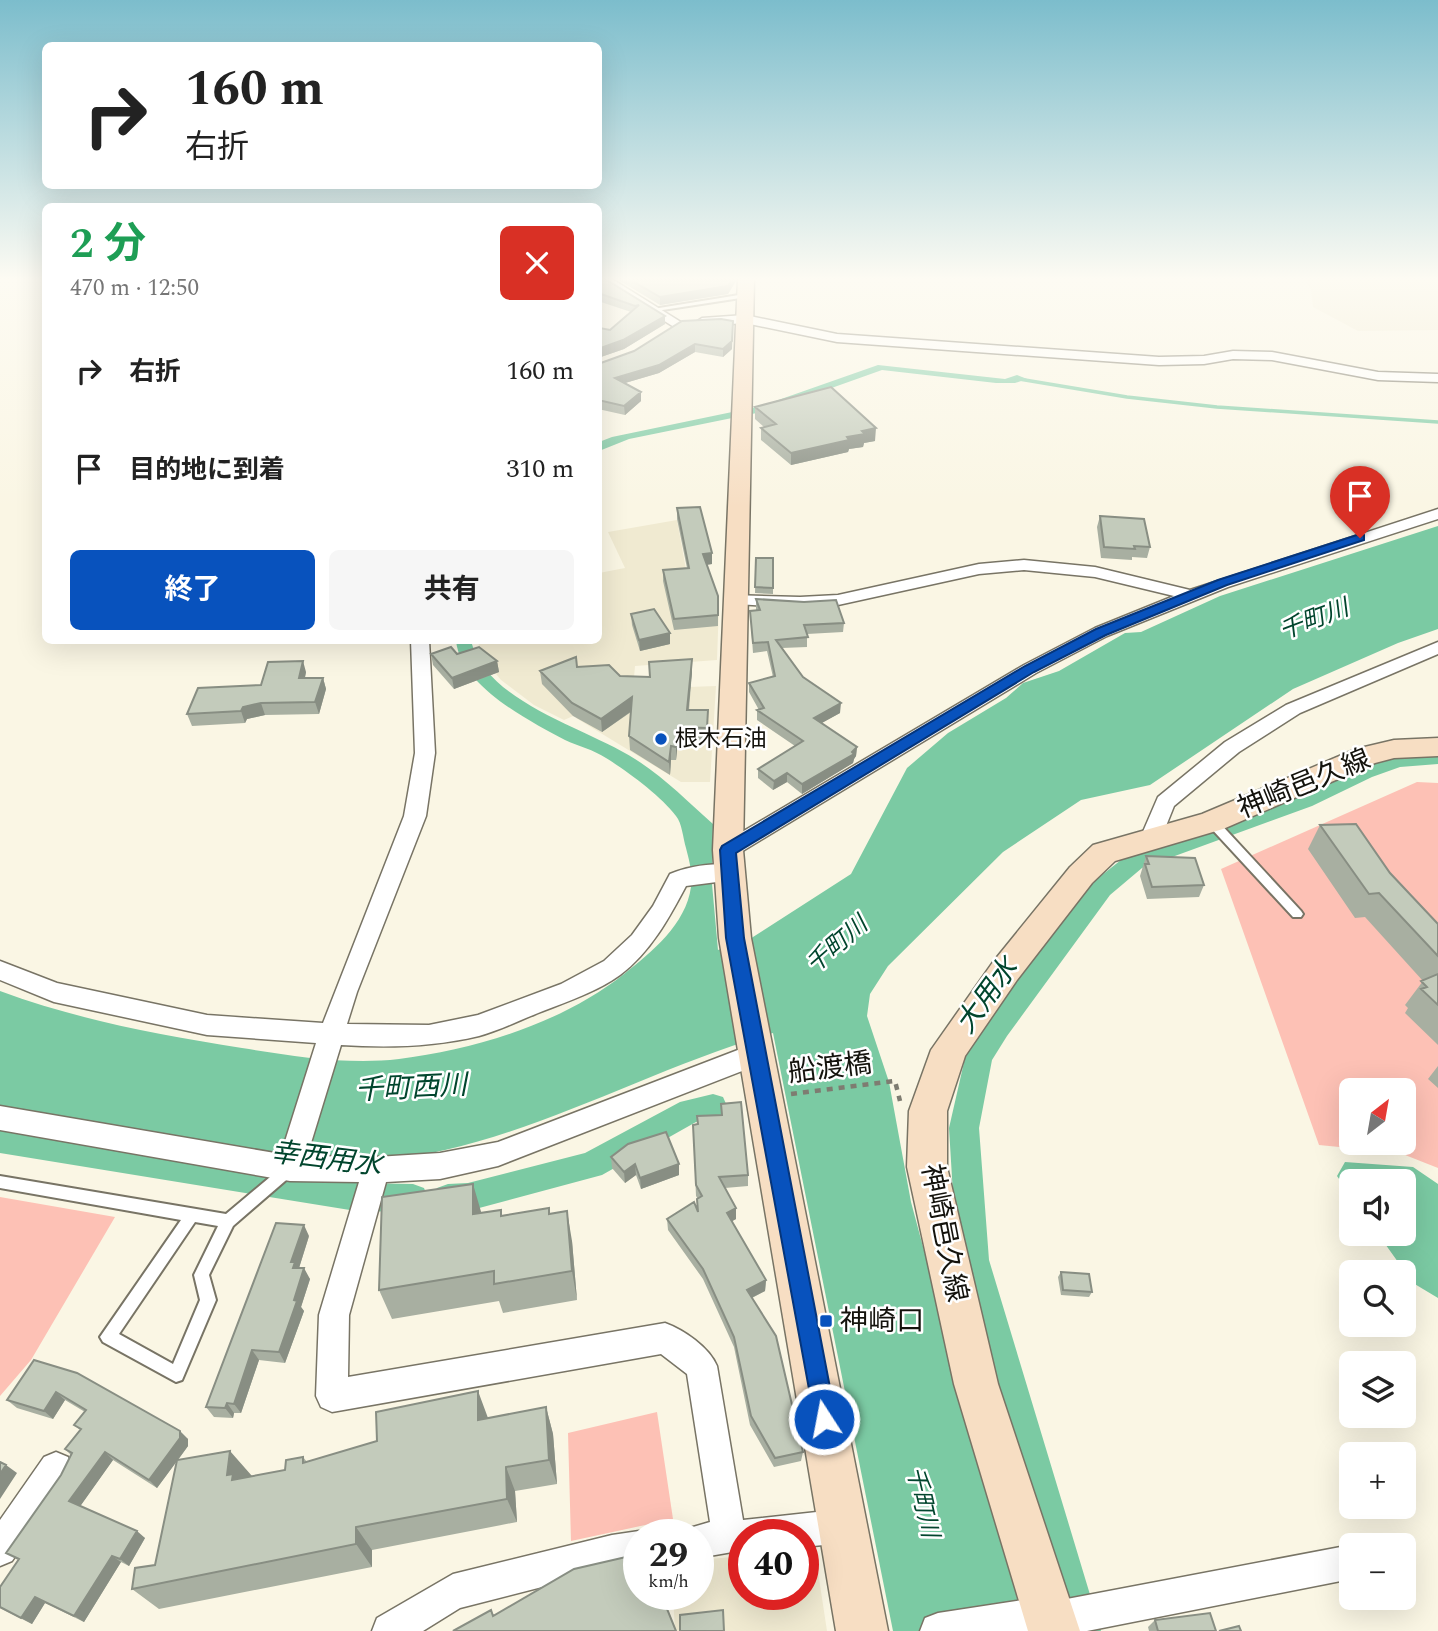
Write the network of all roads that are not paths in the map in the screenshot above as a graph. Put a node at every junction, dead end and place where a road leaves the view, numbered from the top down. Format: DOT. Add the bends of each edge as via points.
graph roads {
  1 [pos="744,355"];
  2 [pos="1067,355"];
  3 [pos="1232,355"];
  4 [pos="1237,355"];
  5 [pos="1438,378"];
  6 [pos="1438,514"];
  7 [pos="1189,595"];
  8 [pos="737,599"];
  9 [pos="419,644"];
  10 [pos="1438,647"];
  11 [pos="1438,747"];
  12 [pos="1219,828"];
  13 [pos="1150,842"];
  14 [pos="726,865"];
  15 [pos="1297,914"];
  16 [pos="0,970"];
  17 [pos="329,1038"];
  18 [pos="754,1047"];
  19 [pos="0,1118"];
  20 [pos="289,1168"];
  21 [pos="0,1181"];
  22 [pos="371,1188"];
  23 [pos="192,1215"];
  24 [pos="228,1221"];
  25 [pos="56,1469"];
  26 [pos="728,1525"];
  27 [pos="844,1526"];
  28 [pos="819,1528"];
  29 [pos="0,1549"];
  30 [pos="623,1550"];
  31 [pos="1339,1564"];
  32 [pos="1044,1623"];
  33 [pos="390,1631"];
  34 [pos="862,1631"];
  35 [pos="938,1631"];
  1 -- 8 [label="street"];
  2 -- 3 [label="street" via="1159,362"];
  4 -- 5 [label="street" via="1272,356 1377,376"];
  6 -- 7 [label="street"];
  7 -- 8 [label="street" via="1056,566 1023,565 965,572 838,600"];
  7 -- 14 [label="street" via="1101,632 1030,669"];
  8 -- 14 [label="street"];
  9 -- 17 [label="street" via="425,753 415,816"];
  10 -- 13 [label="street" via="1293,709 1232,747 1165,802"];
  11 -- 12 [label="street, 神崎邑久線" via="1366,756"];
  12 -- 13 [label="street, 神崎邑久線"];
  12 -- 15 [label="lane"];
  13 -- 32 [label="street, 神崎邑久線" via="1104,853 1081,875 949,1050 928,1111 927,1167 976,1384"];
  14 -- 17 [label="street" via="678,880 640,941 612,968 570,991 480,1025 429,1035"];
  14 -- 18 [label="street"];
  16 -- 17 [label="street" via="54,992 207,1025"];
  17 -- 20 [label="street"];
  18 -- 22 [label="street" via="498,1154"];
  18 -- 27 [label="street"];
  19 -- 20 [label="street"];
  20 -- 22 [label="street"];
  20 -- 24 [label="lane"];
  21 -- 23 [label="lane"];
  22 -- 26 [label="street" via="334,1315 332,1396 665,1338 701,1366"];
  23 -- 24 [label="lane"];
  23 -- 24 [label="lane" via="108,1337 176,1374 208,1300 201,1275"];
  25 -- 29 [label="street"];
  27 -- 28 [label="street"];
  27 -- 34 [label="street"];
  30 -- 33 [label="street" via="453,1592"];
  31 -- 32 [label="street"];
  32 -- 35 [label="street"];
}
